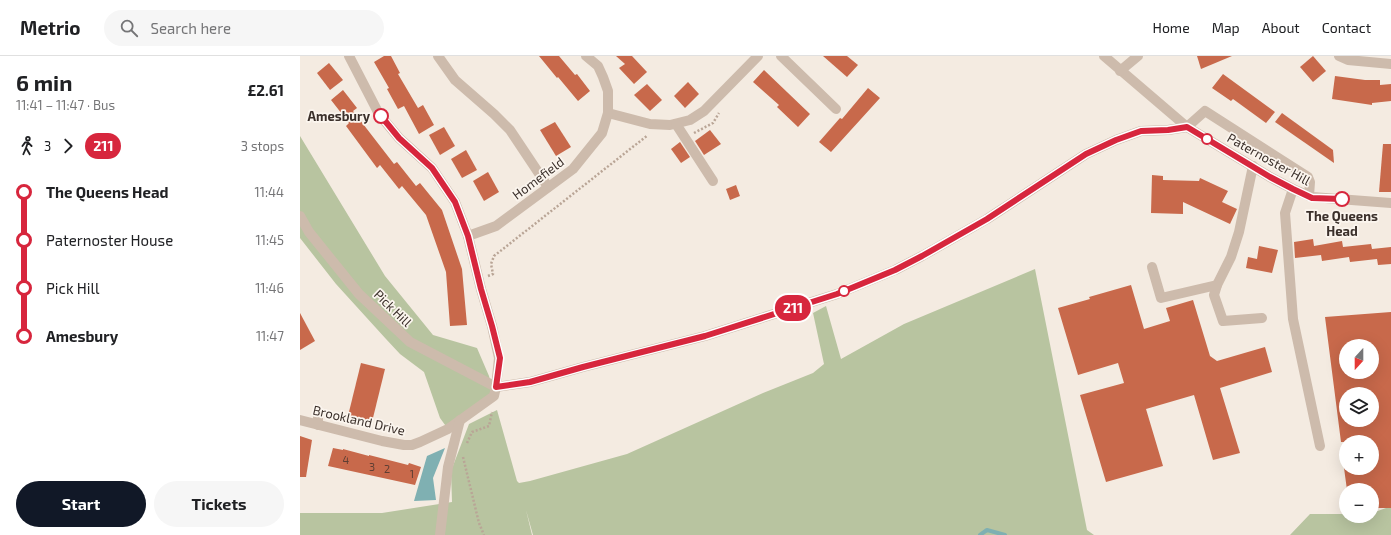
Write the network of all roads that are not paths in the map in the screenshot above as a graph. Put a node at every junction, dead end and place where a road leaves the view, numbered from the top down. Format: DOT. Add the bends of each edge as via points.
graph roads {
  1 [pos="349,56"];
  2 [pos="438,56"];
  3 [pos="586,56"];
  4 [pos="758,56"];
  5 [pos="781,56"];
  6 [pos="1104,56"];
  7 [pos="1138,56"];
  8 [pos="1338,56"];
  9 [pos="1391,64"];
  10 [pos="1120,70"];
  11 [pos="836,109"];
  12 [pos="608,113"];
  13 [pos="676,124"];
  14 [pos="1187,127"];
  15 [pos="1252,166"];
  16 [pos="712,181"];
  17 [pos="548,187"];
  18 [pos="1293,189"];
  19 [pos="1309,196"];
  20 [pos="1391,203"];
  21 [pos="300,216"];
  22 [pos="468,236"];
  23 [pos="1152,267"];
  24 [pos="1217,285"];
  25 [pos="1262,318"];
  26 [pos="495,391"];
  27 [pos="318,412"];
  28 [pos="300,420"];
  29 [pos="460,420"];
  30 [pos="318,425"];
  31 [pos="1320,446"];
  32 [pos="440,535"];
  1 -- 22 [label="street" via="380,114 399,138 432,168 455,202"];
  2 -- 17 [label="street" via="455,80 510,130"];
  3 -- 12 [label="street, Homefield" via="598,66 603,76 608,91"];
  4 -- 13 [label="street" via="704,111 690,120"];
  5 -- 11 [label="street"];
  6 -- 10 [label="street, Paternoster Hill"];
  7 -- 10 [label="street"];
  8 -- 9 [label="street" via="1348,60"];
  10 -- 14 [label="street, Paternoster Hill"];
  12 -- 13 [label="street" via="650,124"];
  12 -- 17 [label="street, Homefield" via="602,133 573,169"];
  13 -- 16 [label="street"];
  14 -- 15 [label="street, Paternoster Hill"];
  14 -- 19 [label="street" via="1205,111 1308,177"];
  14 -- 26 [label="street" via="1141,131 1086,154 987,219 922,256 837,294 705,336"];
  15 -- 18 [label="street, Paternoster Hill"];
  15 -- 24 [label="street" via="1239,232 1231,257"];
  17 -- 22 [label="street, Homefield" via="496,226"];
  18 -- 19 [label="street, Paternoster Hill"];
  18 -- 31 [label="street" via="1285,213 1293,319"];
  19 -- 20 [label="street, Paternoster Hill"];
  21 -- 26 [label="street, Pick Hill" via="309,232 359,294 410,342"];
  22 -- 26 [label="street" via="500,358"];
  23 -- 24 [label="street" via="1161,298"];
  24 -- 25 [label="street" via="1214,295 1223,321"];
  26 -- 29 [label="street, Brookland Drive"];
  27 -- 30 [label="street"];
  28 -- 30 [label="street, Brookland Drive"];
  29 -- 30 [label="street, Brookland Drive" via="441,433 412,445 388,442"];
  29 -- 32 [label="street" via="448,467"];
}
